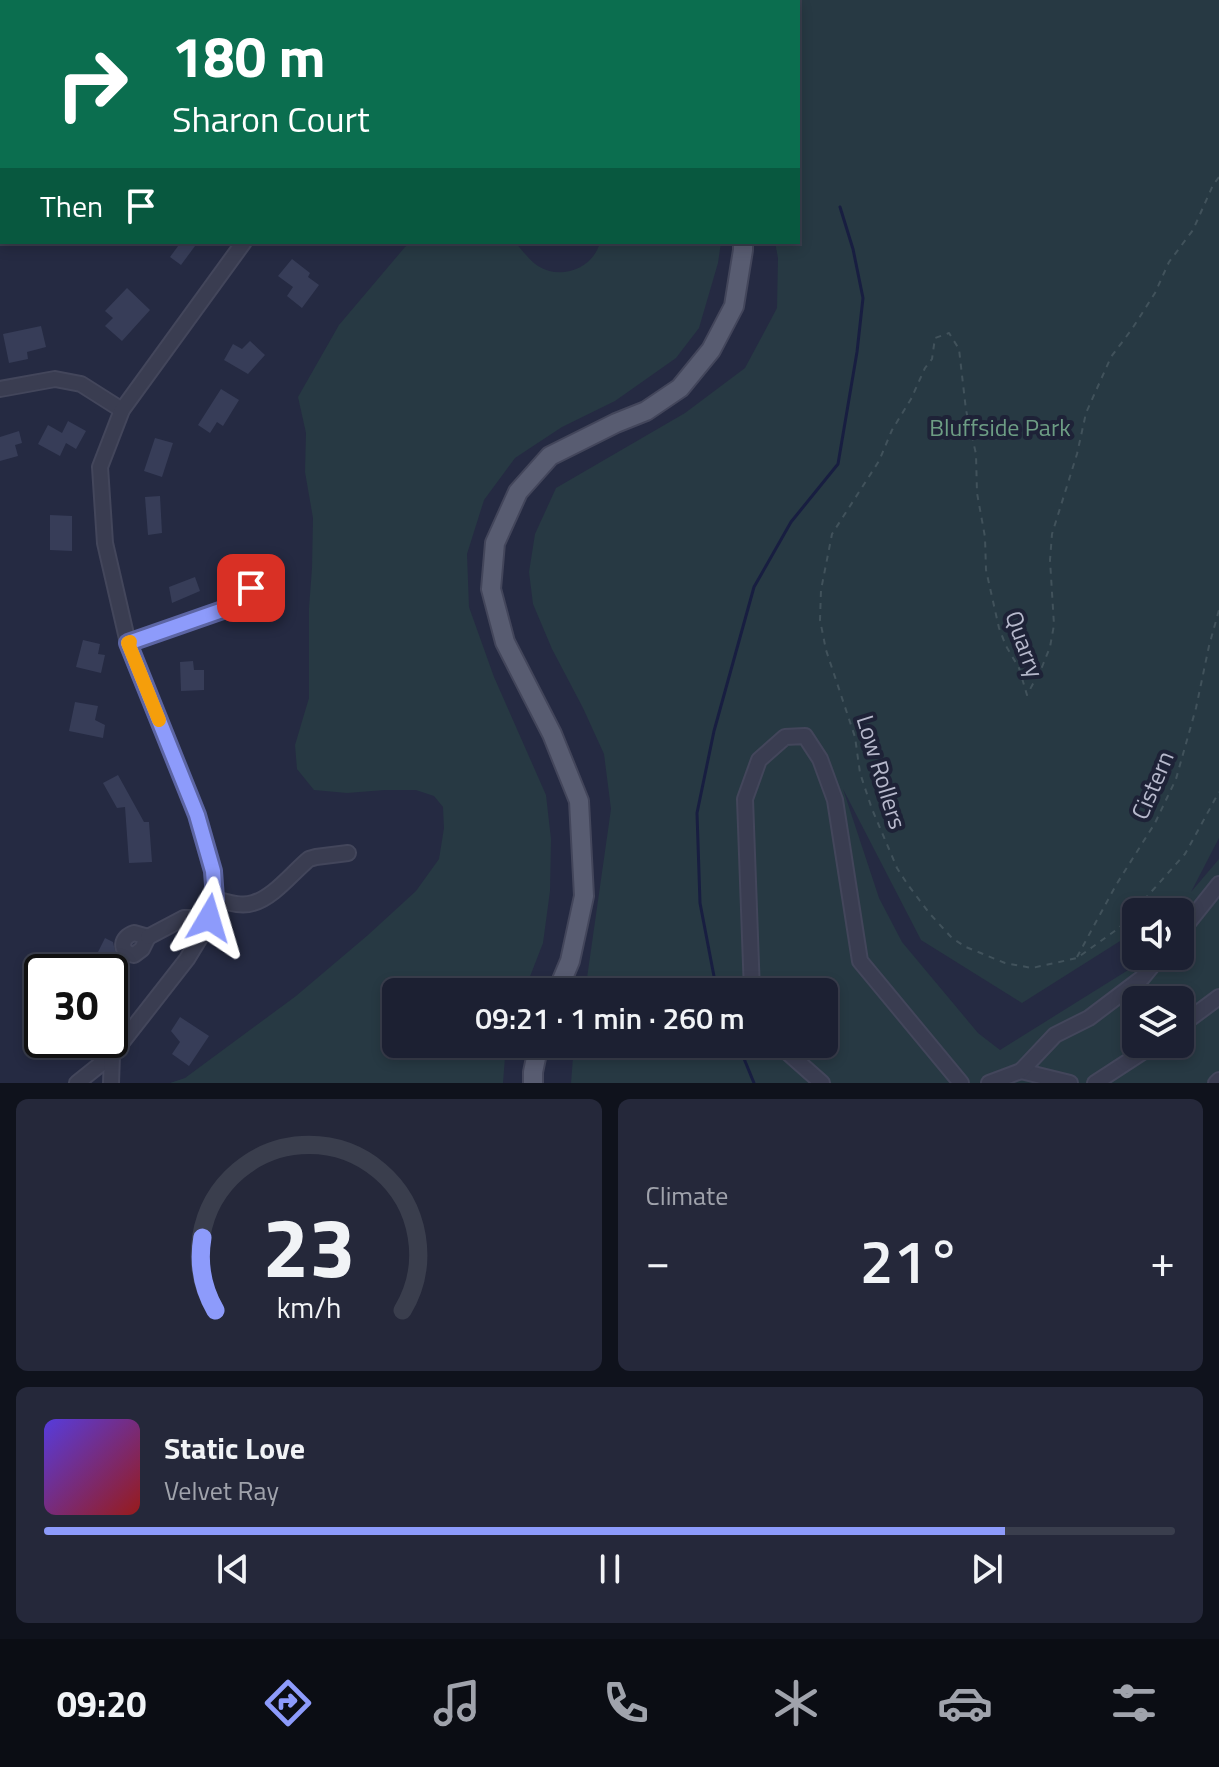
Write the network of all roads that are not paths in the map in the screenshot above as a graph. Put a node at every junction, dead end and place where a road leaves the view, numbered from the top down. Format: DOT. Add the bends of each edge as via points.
graph roads {
  1 [pos="243,244"];
  2 [pos="743,244"];
  3 [pos="0,389"];
  4 [pos="122,410"];
  5 [pos="251,588"];
  6 [pos="128,643"];
  7 [pos="348,853"];
  8 [pos="1219,884"];
  9 [pos="215,899"];
  10 [pos="1194,915"];
  11 [pos="209,918"];
  12 [pos="148,937"];
  13 [pos="1149,970"];
  14 [pos="563,978"];
  15 [pos="751,978"];
  16 [pos="1219,997"];
  17 [pos="1194,1016"];
  18 [pos="128,1035"];
  19 [pos="108,1058"];
  20 [pos="112,1058"];
  21 [pos="536,1058"];
  22 [pos="794,1058"];
  23 [pos="1133,1058"];
  24 [pos="1021,1071"];
  25 [pos="77,1083"];
  26 [pos="111,1083"];
  27 [pos="533,1083"];
  28 [pos="822,1083"];
  29 [pos="961,1083"];
  30 [pos="989,1083"];
  31 [pos="1070,1083"];
  32 [pos="1095,1083"];
  1 -- 4 [label="street"];
  2 -- 14 [label="main road" via="734,306 711,350 680,388 646,411 550,456 518,492 495,543 491,589 505,642 579,801 584,896"];
  3 -- 4 [label="street" via="55,379 81,384"];
  4 -- 6 [label="street" via="100,467 105,543"];
  5 -- 6 [label="street" via="237,605"];
  6 -- 9 [label="street" via="197,815"];
  7 -- 9 [label="street" via="309,859 254,903"];
  8 -- 10 [label="street"];
  9 -- 11 [label="street"];
  11 -- 12 [label="street" via="184,918"];
  11 -- 18 [label="street" via="187,959"];
  13 -- 24 [label="street" via="1089,1018 1055,1035"];
  15 -- 29 [label="street" via="745,799 759,760 785,737 805,736 835,800 860,961"];
  16 -- 17 [label="street"];
  19 -- 25 [label="street"];
  20 -- 26 [label="street"];
  21 -- 27 [label="main road"];
  22 -- 28 [label="street"];
  23 -- 32 [label="street"];
  24 -- 30 [label="street"];
  24 -- 31 [label="street"];
}
